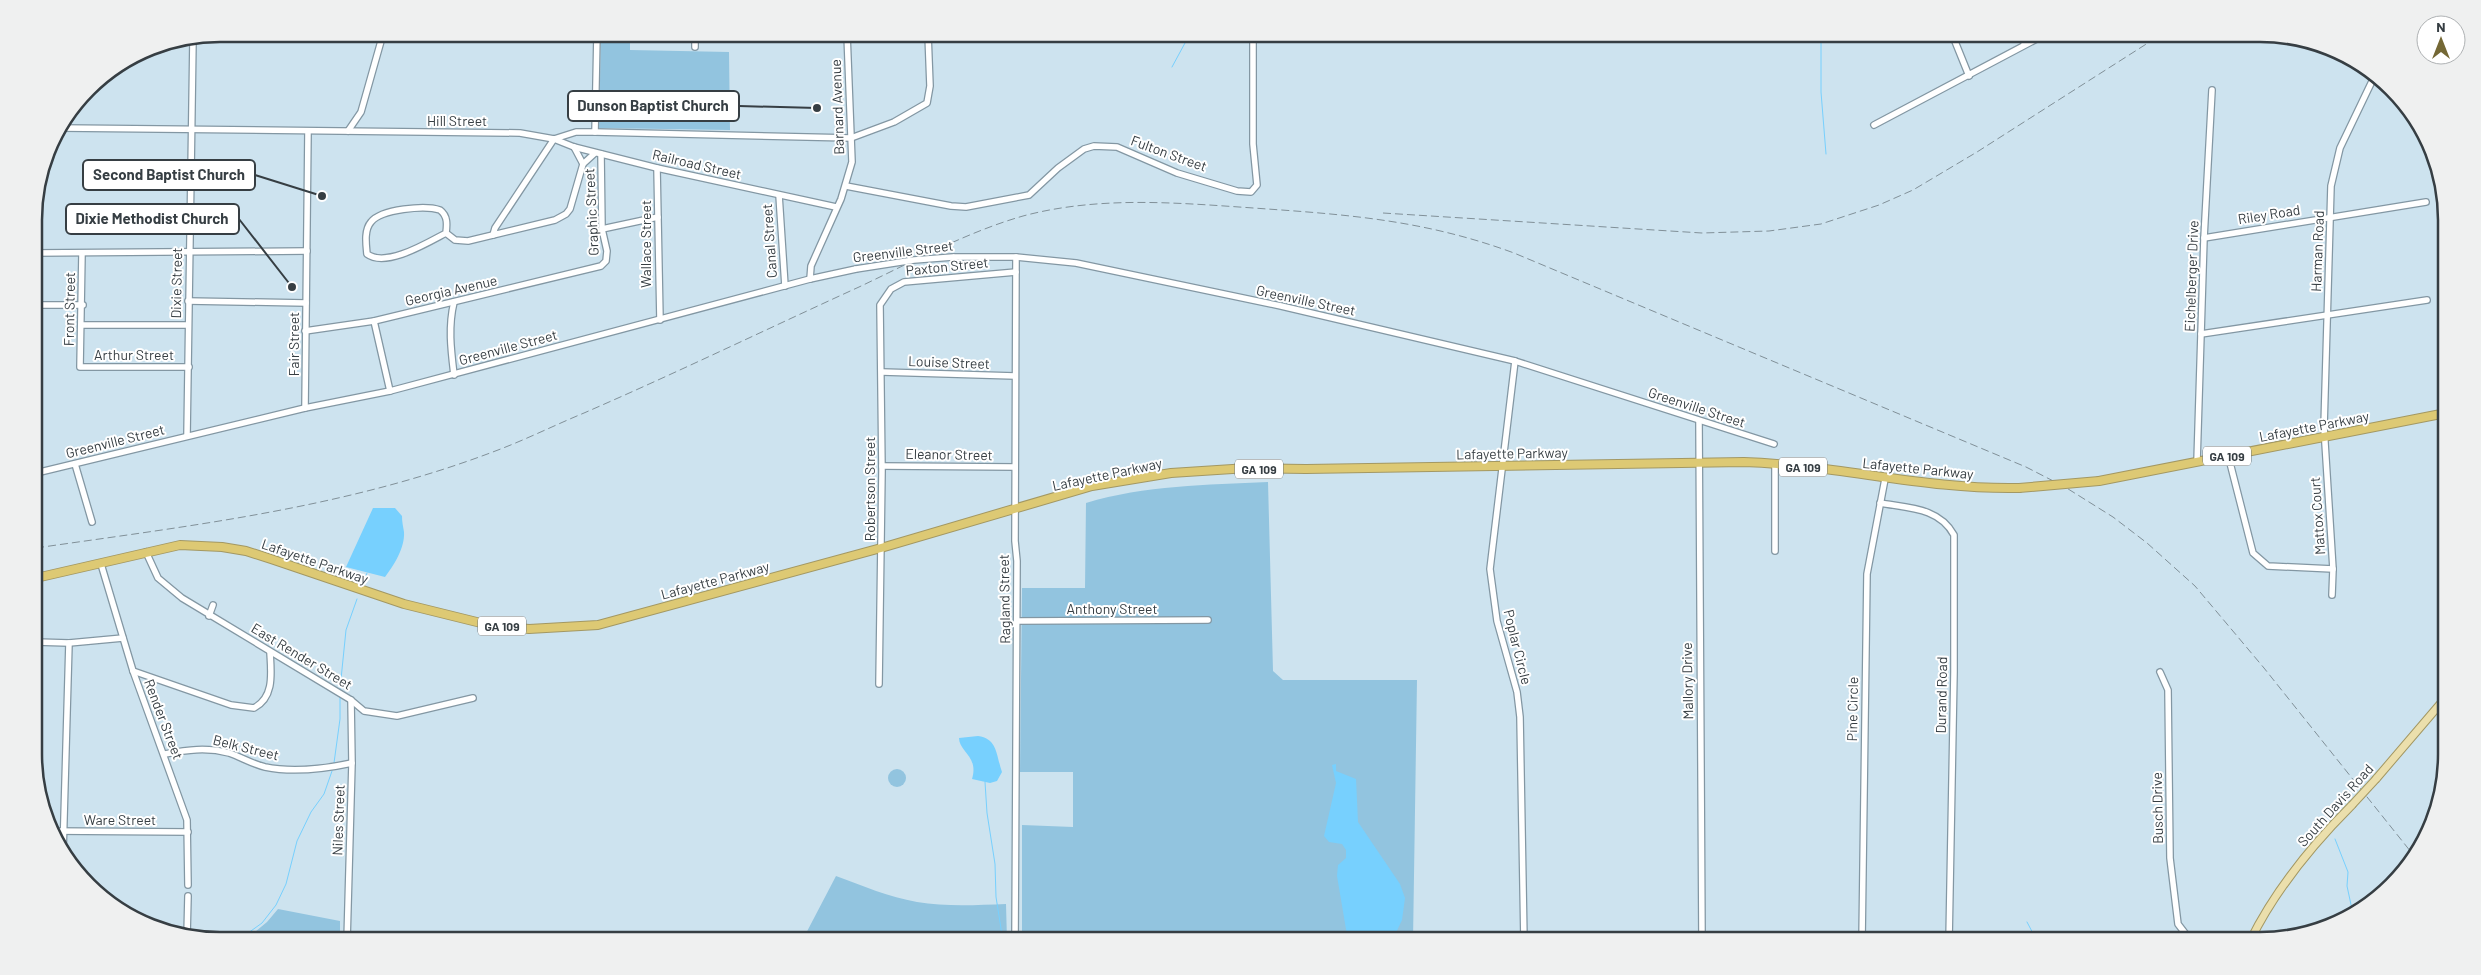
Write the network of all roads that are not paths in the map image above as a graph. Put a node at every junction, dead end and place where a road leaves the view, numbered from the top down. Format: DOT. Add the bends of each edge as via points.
graph roads {
  1 [pos="380,42"];
  2 [pos="597,42"];
  3 [pos="695,42"];
  4 [pos="847,42"];
  5 [pos="928,42"];
  6 [pos="1253,42"];
  7 [pos="1955,42"];
  8 [pos="2029,42"];
  9 [pos="2025,44"];
  10 [pos="192,45"];
  11 [pos="695,47"];
  12 [pos="1969,76"];
  13 [pos="2372,82"];
  14 [pos="2212,90"];
  15 [pos="1874,125"];
  16 [pos="68,128"];
  17 [pos="191,129"];
  18 [pos="308,131"];
  19 [pos="348,131"];
  20 [pos="596,132"];
  21 [pos="851,138"];
  22 [pos="554,139"];
  23 [pos="574,147"];
  24 [pos="598,153"];
  25 [pos="582,164"];
  26 [pos="657,168"];
  27 [pos="846,186"];
  28 [pos="779,195"];
  29 [pos="2426,202"];
  30 [pos="836,207"];
  31 [pos="658,216"];
  32 [pos="2331,217"];
  33 [pos="602,229"];
  34 [pos="446,234"];
  35 [pos="493,235"];
  36 [pos="2204,238"];
  37 [pos="307,251"];
  38 [pos="82,252"];
  39 [pos="189,252"];
  40 [pos="43,253"];
  41 [pos="1016,257"];
  42 [pos="601,266"];
  43 [pos="1016,272"];
  44 [pos="810,279"];
  45 [pos="785,286"];
  46 [pos="884,295"];
  47 [pos="188,300"];
  48 [pos="2427,300"];
  49 [pos="454,302"];
  50 [pos="306,303"];
  51 [pos="43,305"];
  52 [pos="83,305"];
  53 [pos="2328,316"];
  54 [pos="660,320"];
  55 [pos="374,321"];
  56 [pos="82,325"];
  57 [pos="188,325"];
  58 [pos="305,331"];
  59 [pos="2201,334"];
  60 [pos="1515,362"];
  61 [pos="80,367"];
  62 [pos="189,367"];
  63 [pos="882,372"];
  64 [pos="454,374"];
  65 [pos="1016,376"];
  66 [pos="390,391"];
  67 [pos="305,408"];
  68 [pos="2438,415"];
  69 [pos="1698,421"];
  70 [pos="188,436"];
  71 [pos="2325,437"];
  72 [pos="1774,444"];
  73 [pos="2228,456"];
  74 [pos="1697,462"];
  75 [pos="2198,462"];
  76 [pos="75,464"];
  77 [pos="1775,464"];
  78 [pos="882,466"];
  79 [pos="1503,466"];
  80 [pos="1015,467"];
  81 [pos="43,471"];
  82 [pos="1885,479"];
  83 [pos="1880,503"];
  84 [pos="1015,508"];
  85 [pos="92,522"];
  86 [pos="882,548"];
  87 [pos="1775,551"];
  88 [pos="146,552"];
  89 [pos="101,564"];
  90 [pos="2333,569"];
  91 [pos="42,577"];
  92 [pos="2332,595"];
  93 [pos="213,605"];
  94 [pos="209,616"];
  95 [pos="1017,620"];
  96 [pos="1208,620"];
  97 [pos="123,638"];
  98 [pos="42,642"];
  99 [pos="69,643"];
  100 [pos="270,652"];
  101 [pos="133,671"];
  102 [pos="2160,672"];
  103 [pos="879,684"];
  104 [pos="473,698"];
  105 [pos="351,700"];
  106 [pos="2438,707"];
  107 [pos="165,754"];
  108 [pos="352,763"];
  109 [pos="63,832"];
  110 [pos="188,832"];
  111 [pos="63,838"];
  112 [pos="188,885"];
  113 [pos="188,896"];
  114 [pos="187,929"];
  115 [pos="347,932"];
  116 [pos="1014,932"];
  117 [pos="1524,932"];
  118 [pos="1702,932"];
  119 [pos="1862,932"];
  120 [pos="1949,932"];
  121 [pos="2184,932"];
  122 [pos="2255,932"];
  1 -- 19 [label="street" via="361,112"];
  2 -- 20 [label="street"];
  3 -- 11 [label="street"];
  4 -- 21 [label="street, Barnard Avenue"];
  5 -- 21 [label="street" via="930,86 927,103 894,122"];
  6 -- 27 [label="street, Fulton Street" via="1253,144 1257,185 1251,192 1237,191 1178,173 1117,147 1094,146 1084,149 1058,168 1029,195 966,207"];
  7 -- 12 [label="street"];
  8 -- 9 [label="street"];
  9 -- 12 [label="street"];
  10 -- 17 [label="street, Dixie Street"];
  12 -- 15 [label="street"];
  13 -- 32 [label="street, Harman Road" via="2338,157 2331,186"];
  14 -- 36 [label="street, Eichelberger Drive"];
  16 -- 17 [label="street, Hill Street"];
  17 -- 18 [label="street, Hill Street"];
  17 -- 39 [label="street, Dixie Street"];
  18 -- 19 [label="street, Hill Street"];
  18 -- 37 [label="street, Fair Street"];
  19 -- 22 [label="street, Hill Street" via="485,132"];
  20 -- 21 [label="street, Hill Street"];
  20 -- 22 [label="street, Hill Street" via="576,132"];
  21 -- 27 [label="street, Barnard Avenue" via="852,162"];
  22 -- 23 [label="street, Railroad Street"];
  22 -- 35 [label="street"];
  23 -- 24 [label="street, Railroad Street"];
  23 -- 25 [label="street"];
  24 -- 25 [label="street"];
  24 -- 26 [label="street, Railroad Street"];
  24 -- 33 [label="street, Graphic Street"];
  25 -- 35 [label="street" via="566,214 555,220"];
  26 -- 28 [label="street, Railroad Street"];
  26 -- 31 [label="street, Wallace Street"];
  27 -- 30 [label="street, Barnard Avenue"];
  28 -- 30 [label="street, Railroad Street"];
  28 -- 45 [label="street, Canal Street"];
  29 -- 32 [label="street, Riley Road"];
  30 -- 44 [label="street, Barnard Avenue" via="814,256"];
  31 -- 33 [label="street"];
  31 -- 54 [label="street, Wallace Street"];
  32 -- 36 [label="street, Riley Road"];
  32 -- 53 [label="street, Harman Road"];
  33 -- 42 [label="street, Graphic Street" via="607,252"];
  34 -- 34 [label="street" via="384,259 367,254 369,226 389,212 440,210 444,212 447,223"];
  34 -- 35 [label="street" via="454,240 468,241"];
  36 -- 59 [label="street, Eichelberger Drive"];
  37 -- 39 [label="street"];
  37 -- 50 [label="street, Fair Street"];
  38 -- 39 [label="street"];
  38 -- 40 [label="street"];
  38 -- 52 [label="street, Front Street"];
  39 -- 47 [label="street, Dixie Street"];
  41 -- 43 [label="street, Ragland Street"];
  41 -- 44 [label="street, Greenville Street, bridge" via="906,261"];
  41 -- 60 [label="street, Greenville Street" via="1122,271"];
  42 -- 49 [label="street, Georgia Avenue"];
  43 -- 46 [label="street, Paxton Street" via="904,282"];
  43 -- 65 [label="street, Ragland Street"];
  44 -- 45 [label="street, Greenville Street"];
  45 -- 54 [label="street, Greenville Street"];
  46 -- 63 [label="street, Robertson Street" via="880,304"];
  47 -- 50 [label="street"];
  47 -- 57 [label="street, Dixie Street"];
  48 -- 53 [label="street"];
  49 -- 55 [label="street, Georgia Avenue"];
  49 -- 64 [label="street" via="450,343"];
  50 -- 58 [label="street, Fair Street"];
  51 -- 52 [label="street"];
  52 -- 56 [label="street, Front Street"];
  53 -- 59 [label="street"];
  53 -- 71 [label="street, Harman Road"];
  54 -- 64 [label="street, Greenville Street"];
  55 -- 58 [label="street, Georgia Avenue"];
  55 -- 66 [label="street"];
  56 -- 57 [label="street"];
  56 -- 61 [label="street, Front Street"];
  57 -- 62 [label="street, Dixie Street"];
  58 -- 67 [label="street, Fair Street"];
  59 -- 75 [label="street, Eichelberger Drive"];
  60 -- 69 [label="street, Greenville Street"];
  60 -- 79 [label="street, Poplar Circle"];
  61 -- 62 [label="street, Arthur Street"];
  62 -- 70 [label="street, Dixie Street"];
  63 -- 65 [label="street, Louise Street"];
  63 -- 78 [label="street, Robertson Street"];
  64 -- 66 [label="street, Greenville Street"];
  65 -- 80 [label="street, Ragland Street"];
  66 -- 67 [label="street, Greenville Street"];
  67 -- 70 [label="street, Greenville Street"];
  68 -- 71 [label="highway, Lafayette Parkway / GA 109"];
  69 -- 72 [label="street, Greenville Street"];
  69 -- 74 [label="street, Mallory Drive"];
  70 -- 76 [label="street, Greenville Street"];
  71 -- 73 [label="highway, Lafayette Parkway / GA 109"];
  71 -- 90 [label="street, Mattox Court"];
  73 -- 75 [label="highway, Lafayette Parkway / GA 109"];
  73 -- 90 [label="street" via="2253,553 2268,566"];
  74 -- 77 [label="highway, Lafayette Parkway / GA 109"];
  74 -- 79 [label="highway, Lafayette Parkway / GA 109"];
  74 -- 118 [label="street, Mallory Drive"];
  75 -- 82 [label="highway, Lafayette Parkway / GA 109, bridge" via="2099,481 2019,488 1947,486"];
  76 -- 81 [label="street, Greenville Street"];
  76 -- 85 [label="street"];
  77 -- 82 [label="highway, Lafayette Parkway / GA 109"];
  77 -- 87 [label="street"];
  78 -- 80 [label="street, Eleanor Street"];
  78 -- 86 [label="street, Robertson Street"];
  79 -- 84 [label="highway, Lafayette Parkway / GA 109" via="1248,468 1171,473 1092,486"];
  79 -- 117 [label="street, Poplar Circle" via="1490,570 1497,621 1517,692 1520,717"];
  80 -- 84 [label="street, Ragland Street"];
  82 -- 83 [label="street, Pine Circle"];
  83 -- 119 [label="street, Pine Circle" via="1867,574"];
  83 -- 120 [label="street, Durand Road" via="1933,514 1946,522 1954,535"];
  84 -- 86 [label="highway, Lafayette Parkway / GA 109"];
  84 -- 95 [label="street, Ragland Street"];
  86 -- 88 [label="highway, Lafayette Parkway / GA 109" via="598,624 529,628 488,624 404,604 246,551 180,546"];
  86 -- 103 [label="street, Robertson Street"];
  88 -- 89 [label="highway, Lafayette Parkway / GA 109"];
  88 -- 94 [label="street, East Render Street" via="158,578"];
  89 -- 91 [label="highway, Lafayette Parkway / GA 109"];
  89 -- 97 [label="street, Render Street"];
  90 -- 92 [label="street, Mattox Court"];
  93 -- 94 [label="street"];
  94 -- 100 [label="street, East Render Street"];
  95 -- 96 [label="street, Anthony Street"];
  95 -- 116 [label="street, Ragland Street"];
  97 -- 99 [label="street"];
  97 -- 101 [label="street, Render Street"];
  98 -- 99 [label="street"];
  99 -- 109 [label="street"];
  100 -- 101 [label="street" via="271,681 266,698 254,708 231,705"];
  100 -- 105 [label="street, East Render Street"];
  101 -- 107 [label="street, Render Street"];
  102 -- 121 [label="street, Busch Drive" via="2168,690 2170,858 2178,924"];
  104 -- 105 [label="street, East Render Street" via="397,716 364,711"];
  105 -- 108 [label="street, Niles Street"];
  106 -- 122 [label="main road, South Davis Road, bridge" via="2352,806 2323,834 2286,881"];
  107 -- 108 [label="street, Belk Street" via="209,749 265,767 298,770"];
  107 -- 110 [label="street, Render Street"];
  108 -- 115 [label="street, Niles Street"];
  109 -- 110 [label="street, Ware Street"];
  109 -- 111 [label="street"];
  110 -- 112 [label="street, Render Street"];
  113 -- 114 [label="street"];
}
